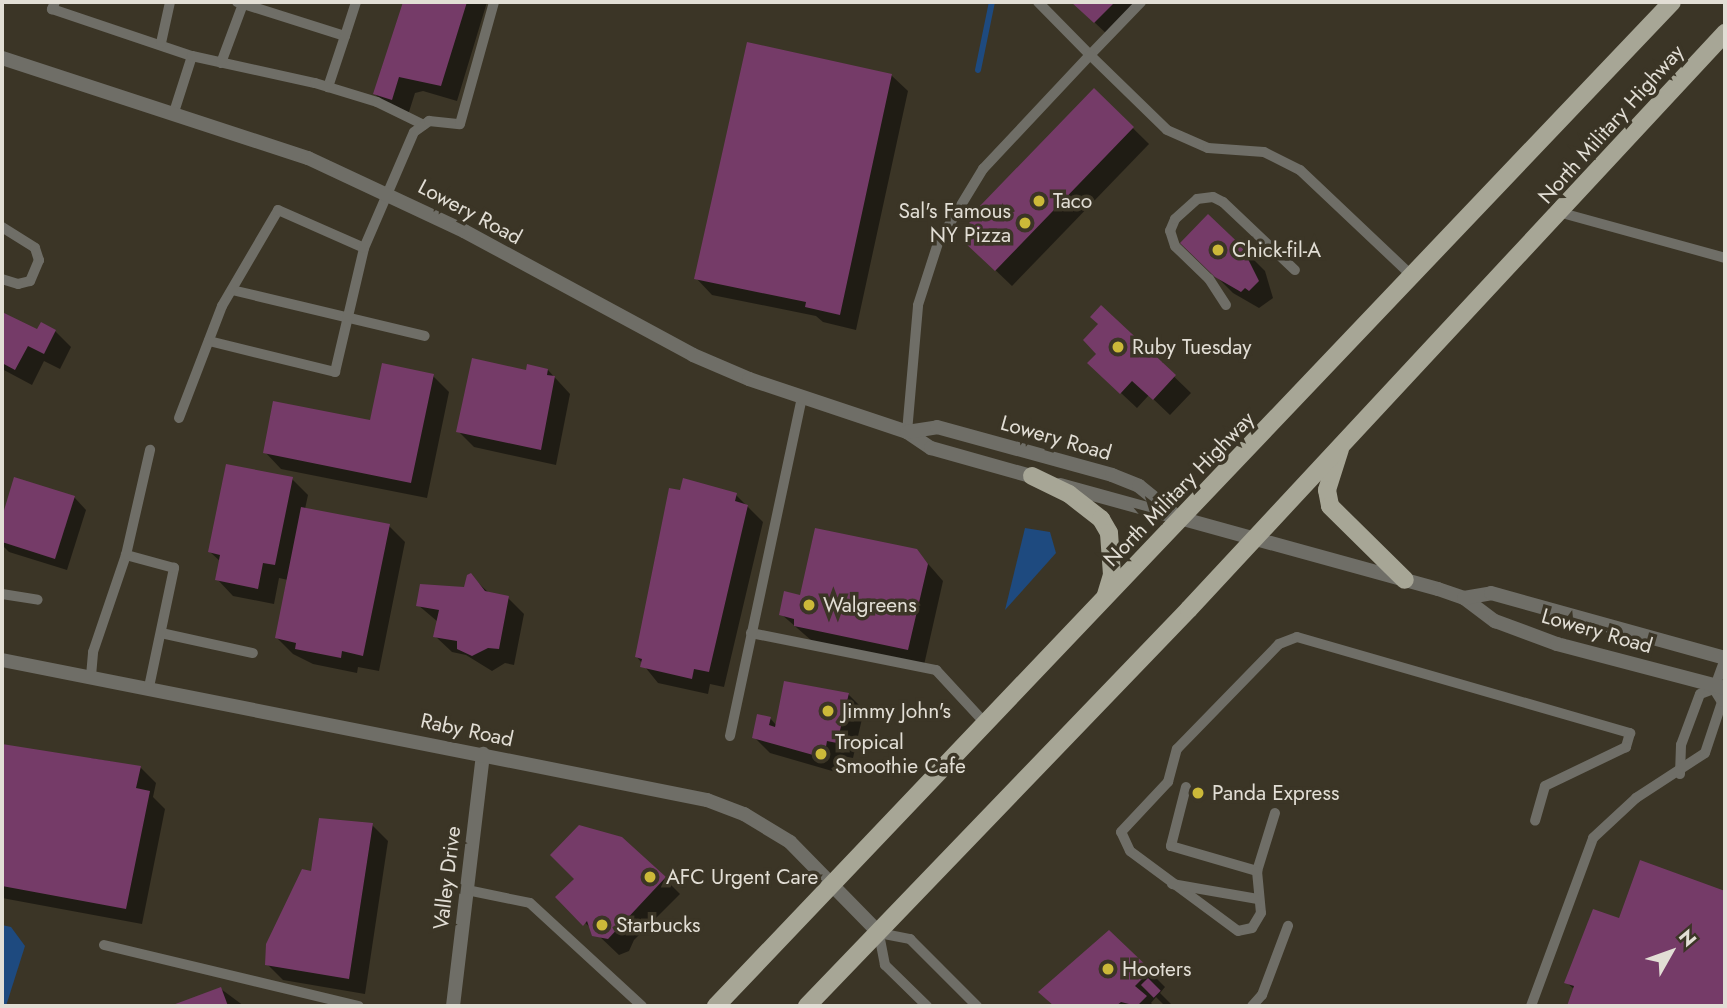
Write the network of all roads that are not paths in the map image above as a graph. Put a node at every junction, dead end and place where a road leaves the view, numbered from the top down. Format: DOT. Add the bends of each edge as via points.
graph roads {
  1 [pos="55,2"];
  2 [pos="170,2"];
  3 [pos="356,2"];
  4 [pos="494,2"];
  5 [pos="1038,2"];
  6 [pos="1141,2"];
  7 [pos="1672,2"];
  8 [pos="240,3"];
  9 [pos="1725,33"];
  10 [pos="345,36"];
  11 [pos="161,43"];
  12 [pos="1090,55"];
  13 [pos="192,56"];
  14 [pos="2,58"];
  15 [pos="221,63"];
  16 [pos="328,87"];
  17 [pos="174,113"];
  18 [pos="424,125"];
  19 [pos="387,192"];
  20 [pos="1562,212"];
  21 [pos="2,227"];
  22 [pos="364,248"];
  23 [pos="1725,258"];
  24 [pos="1295,270"];
  25 [pos="1410,275"];
  26 [pos="2,279"];
  27 [pos="232,290"];
  28 [pos="1226,305"];
  29 [pos="346,319"];
  30 [pos="425,336"];
  31 [pos="209,341"];
  32 [pos="802,398"];
  33 [pos="179,418"];
  34 [pos="907,432"];
  35 [pos="1341,445"];
  36 [pos="150,450"];
  37 [pos="1032,476"];
  38 [pos="1182,521"];
  39 [pos="1251,540"];
  40 [pos="126,555"];
  41 [pos="1405,580"];
  42 [pos="2,594"];
  43 [pos="1464,598"];
  44 [pos="38,600"];
  45 [pos="1105,601"];
  46 [pos="161,633"];
  47 [pos="751,633"];
  48 [pos="253,653"];
  49 [pos="1725,659"];
  50 [pos="2,660"];
  51 [pos="91,676"];
  52 [pos="149,687"];
  53 [pos="1718,688"];
  54 [pos="986,724"];
  55 [pos="730,736"];
  56 [pos="483,754"];
  57 [pos="1680,774"];
  58 [pos="1186,787"];
  59 [pos="1275,813"];
  60 [pos="1535,821"];
  61 [pos="1257,871"];
  62 [pos="1169,883"];
  63 [pos="832,884"];
  64 [pos="467,890"];
  65 [pos="1258,899"];
  66 [pos="1288,926"];
  67 [pos="879,933"];
  68 [pos="104,945"];
  69 [pos="359,1006"];
  70 [pos="453,1006"];
  71 [pos="642,1006"];
  72 [pos="716,1006"];
  73 [pos="807,1006"];
  74 [pos="928,1006"];
  75 [pos="977,1006"];
  76 [pos="1252,1006"];
  77 [pos="1531,1006"];
  1 -- 11 [label="lane" via="52,9"];
  2 -- 11 [label="lane"];
  3 -- 10 [label="lane"];
  4 -- 18 [label="lane" via="460,124"];
  5 -- 12 [label="lane"];
  6 -- 12 [label="lane"];
  7 -- 25 [label="main road, North Military Highway"];
  8 -- 10 [label="lane"];
  8 -- 15 [label="lane"];
  9 -- 20 [label="main road, North Military Highway"];
  10 -- 16 [label="lane"];
  11 -- 13 [label="lane"];
  12 -- 25 [label="lane" via="1167,130 1208,148 1264,152 1300,170"];
  12 -- 34 [label="lane" via="983,169 938,243 918,305"];
  13 -- 15 [label="lane"];
  13 -- 17 [label="lane"];
  14 -- 17 [label="street, Lowery Road"];
  15 -- 16 [label="lane"];
  16 -- 18 [label="lane" via="377,102"];
  17 -- 19 [label="street, Lowery Road" via="309,158"];
  18 -- 19 [label="lane" via="414,132"];
  19 -- 22 [label="lane"];
  19 -- 32 [label="street, Lowery Road" via="693,355"];
  20 -- 23 [label="lane"];
  20 -- 35 [label="main road, North Military Highway"];
  21 -- 26 [label="lane" via="35,248 39,260 30,281"];
  22 -- 27 [label="lane" via="278,210"];
  22 -- 29 [label="lane"];
  24 -- 28 [label="lane" via="1223,202 1213,197 1197,199 1175,219 1172,239"];
  25 -- 38 [label="main road, North Military Highway"];
  27 -- 29 [label="lane"];
  27 -- 31 [label="lane"];
  29 -- 30 [label="lane"];
  29 -- 31 [label="lane" via="335,372"];
  31 -- 33 [label="lane"];
  32 -- 34 [label="street, Lowery Road"];
  32 -- 47 [label="lane"];
  34 -- 37 [label="street, Lowery Road" via="931,448"];
  34 -- 38 [label="street, Lowery Road" via="937,427 1112,475 1139,486"];
  35 -- 39 [label="main road, North Military Highway"];
  35 -- 41 [label="main road" via="1327,490 1330,506"];
  36 -- 40 [label="lane"];
  37 -- 38 [label="street, Lowery Road"];
  37 -- 45 [label="main road" via="1069,494 1101,519 1109,533 1112,575"];
  38 -- 39 [label="street, Lowery Road"];
  38 -- 45 [label="main road, North Military Highway"];
  39 -- 41 [label="street, Lowery Road"];
  39 -- 67 [label="main road, North Military Highway"];
  40 -- 46 [label="lane" via="174,568"];
  40 -- 51 [label="lane" via="93,652"];
  41 -- 43 [label="street, Lowery Road"];
  42 -- 44 [label="lane"];
  43 -- 49 [label="street, Lowery Road" via="1491,593"];
  43 -- 53 [label="street, Lowery Road" via="1495,621 1557,644"];
  45 -- 54 [label="main road, North Military Highway"];
  46 -- 48 [label="lane"];
  46 -- 52 [label="lane"];
  47 -- 54 [label="lane" via="936,670"];
  47 -- 55 [label="lane"];
  49 -- 53 [label="lane"];
  50 -- 51 [label="street, Raby Road"];
  51 -- 52 [label="street, Raby Road"];
  52 -- 56 [label="street, Raby Road"];
  53 -- 57 [label="lane" via="1722,702 1705,753"];
  53 -- 57 [label="lane" via="1700,695 1681,744"];
  54 -- 63 [label="main road, North Military Highway"];
  56 -- 63 [label="street, Raby Road" via="708,800 744,814 790,842"];
  56 -- 64 [label="street, Valley Drive"];
  57 -- 77 [label="lane" via="1636,797 1594,838"];
  58 -- 61 [label="lane" via="1171,846"];
  59 -- 61 [label="lane"];
  60 -- 62 [label="lane" via="1545,786 1626,747 1630,733 1297,637 1279,644 1177,749 1168,782 1121,832 1130,851"];
  61 -- 65 [label="lane"];
  62 -- 65 [label="lane"];
  62 -- 65 [label="lane" via="1238,931 1252,929 1261,913"];
  63 -- 67 [label="street, Raby Road"];
  63 -- 72 [label="main road, North Military Highway"];
  64 -- 70 [label="street, Valley Drive"];
  64 -- 71 [label="lane" via="530,903"];
  66 -- 76 [label="lane" via="1262,995"];
  67 -- 73 [label="main road, North Military Highway"];
  67 -- 74 [label="lane" via="885,965"];
  67 -- 75 [label="lane" via="910,939"];
  68 -- 69 [label="lane"];
}
